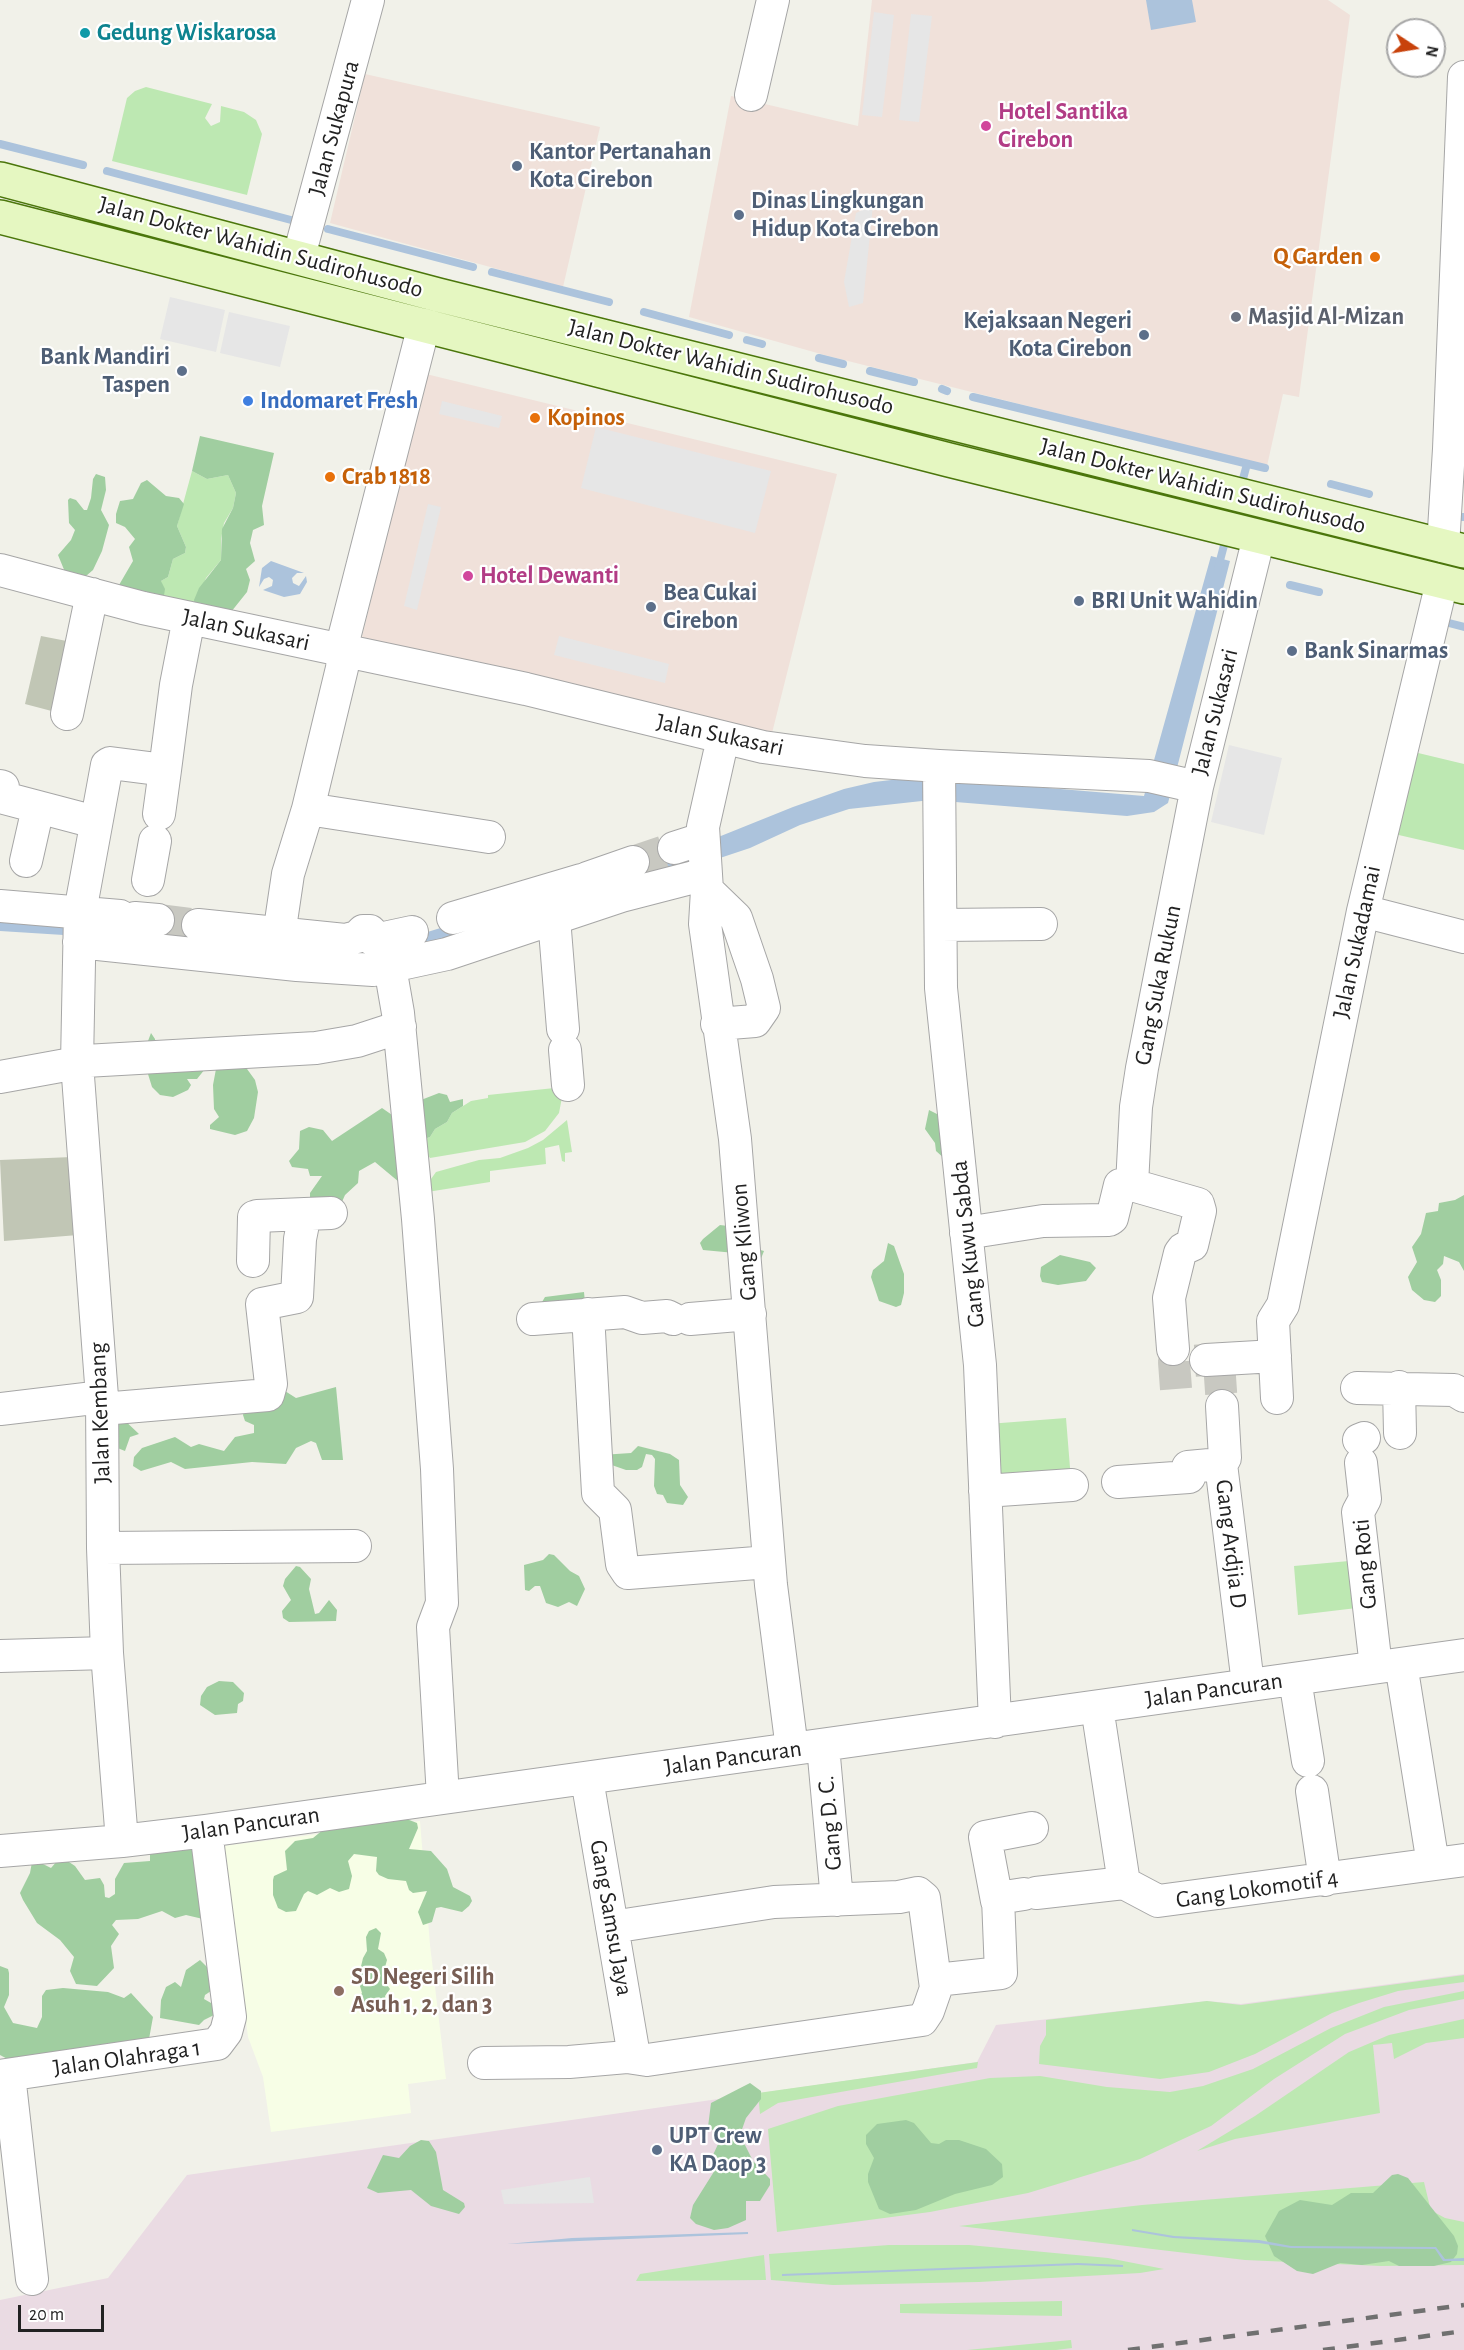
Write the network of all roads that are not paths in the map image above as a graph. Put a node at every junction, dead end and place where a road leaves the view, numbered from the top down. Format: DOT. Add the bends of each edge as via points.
graph roads {
  1 [pos="368,0"];
  2 [pos="773,0"];
  3 [pos="1464,77"];
  4 [pos="750,95"];
  5 [pos="0,178"];
  6 [pos="0,217"];
  7 [pos="299,256"];
  8 [pos="424,325"];
  9 [pos="1156,474"];
  10 [pos="1147,509"];
  11 [pos="1254,536"];
  12 [pos="1453,548"];
  13 [pos="0,570"];
  14 [pos="1453,585"];
  15 [pos="92,594"];
  16 [pos="189,618"];
  17 [pos="344,651"];
  18 [pos="67,714"];
  19 [pos="723,738"];
  20 [pos="165,770"];
  21 [pos="1174,781"];
  22 [pos="939,782"];
  23 [pos="0,786"];
  24 [pos="38,808"];
  25 [pos="308,809"];
  26 [pos="95,822"];
  27 [pos="489,837"];
  28 [pos="700,860"];
  29 [pos="26,861"];
  30 [pos="633,862"];
  31 [pos="148,880"];
  32 [pos="0,906"];
  33 [pos="1363,911"];
  34 [pos="140,917"];
  35 [pos="554,918"];
  36 [pos="1041,924"];
  37 [pos="198,925"];
  38 [pos="941,925"];
  39 [pos="80,927"];
  40 [pos="1464,938"];
  41 [pos="397,942"];
  42 [pos="277,947"];
  43 [pos="717,1024"];
  44 [pos="400,1026"];
  45 [pos="77,1063"];
  46 [pos="0,1077"];
  47 [pos="568,1085"];
  48 [pos="1132,1185"];
  49 [pos="966,1233"];
  50 [pos="253,1261"];
  51 [pos="588,1314"];
  52 [pos="750,1314"];
  53 [pos="533,1319"];
  54 [pos="1173,1348"];
  55 [pos="1275,1356"];
  56 [pos="1214,1360"];
  57 [pos="1399,1387"];
  58 [pos="1357,1388"];
  59 [pos="1464,1396"];
  60 [pos="1277,1398"];
  61 [pos="102,1403"];
  62 [pos="1222,1406"];
  63 [pos="0,1409"];
  64 [pos="1400,1433"];
  65 [pos="1361,1447"];
  66 [pos="1221,1464"];
  67 [pos="985,1491"];
  68 [pos="355,1546"];
  69 [pos="103,1548"];
  70 [pos="769,1562"];
  71 [pos="107,1653"];
  72 [pos="1464,1655"];
  73 [pos="0,1656"];
  74 [pos="1388,1665"];
  75 [pos="1295,1679"];
  76 [pos="1248,1684"];
  77 [pos="1097,1707"];
  78 [pos="995,1722"];
  79 [pos="823,1746"];
  80 [pos="792,1749"];
  81 [pos="587,1779"];
  82 [pos="443,1797"];
  83 [pos="1032,1828"];
  84 [pos="206,1831"];
  85 [pos="122,1841"];
  86 [pos="0,1851"];
  87 [pos="1464,1860"];
  88 [pos="1433,1864"];
  89 [pos="1325,1880"];
  90 [pos="1124,1883"];
  91 [pos="1019,1896"];
  92 [pos="837,1900"];
  93 [pos="612,1927"];
  94 [pos="936,1980"];
  95 [pos="637,2057"];
  96 [pos="484,2063"];
  97 [pos="4,2075"];
  98 [pos="32,2279"];
  1 -- 7 [label="street, Jalan Sukapura"];
  2 -- 4 [label="street"];
  3 -- 12 [label="street" via="1451,403"];
  5 -- 7 [label="main road, Jalan Dokter Wahidin Sudirohusodo"];
  6 -- 8 [label="main road, Jalan Dokter Wahidin Sudirohusodo"];
  7 -- 9 [label="main road, Jalan Dokter Wahidin Sudirohusodo" via="438,295"];
  8 -- 10 [label="main road, Jalan Dokter Wahidin Sudirohusodo"];
  8 -- 17 [label="street" via="345,634"];
  9 -- 10 [label="main road"];
  9 -- 12 [label="main road, Jalan Dokter Wahidin Sudirohusodo"];
  10 -- 11 [label="main road, Jalan Dokter Wahidin Sudirohusodo"];
  11 -- 14 [label="main road, Jalan Dokter Wahidin Sudirohusodo"];
  11 -- 21 [label="street, Jalan Sukasari"];
  13 -- 15 [label="street, Jalan Sukasari"];
  14 -- 33 [label="street, Jalan Sukadamai"];
  15 -- 16 [label="street, Jalan Sukasari"];
  15 -- 18 [label="street"];
  16 -- 17 [label="street, Jalan Sukasari"];
  16 -- 20 [label="street"];
  17 -- 19 [label="street, Jalan Sukasari" via="526,689"];
  17 -- 25 [label="street"];
  19 -- 22 [label="street, Jalan Sukasari"];
  19 -- 28 [label="street, Gang Kliwon" via="708,797"];
  20 -- 26 [label="street, Jalan Kembang" via="109,764"];
  20 -- 31 [label="street"];
  21 -- 22 [label="street, Jalan Sukasari"];
  21 -- 48 [label="street, Gang Suka Rukun" via="1136,1107"];
  22 -- 38 [label="street, Gang Kuwu Sabda"];
  23 -- 24 [label="street" via="0,797"];
  24 -- 26 [label="street"];
  24 -- 29 [label="street"];
  25 -- 27 [label="street"];
  25 -- 42 [label="street" via="288,873"];
  26 -- 39 [label="street, Jalan Kembang"];
  28 -- 35 [label="street"];
  28 -- 43 [label="street, Gang Kliwon"];
  28 -- 43 [label="street" via="736,918 764,1008 755,1021"];
  30 -- 41 [label="street"];
  32 -- 39 [label="street"];
  33 -- 40 [label="street"];
  33 -- 55 [label="street, Jalan Sukadamai" via="1282,1305 1273,1321"];
  34 -- 39 [label="street"];
  35 -- 41 [label="street" via="447,954"];
  35 -- 47 [label="street"];
  36 -- 38 [label="street"];
  37 -- 42 [label="street"];
  38 -- 49 [label="street, Gang Kuwu Sabda" via="941,988"];
  39 -- 42 [label="street"];
  39 -- 45 [label="street, Jalan Kembang"];
  41 -- 42 [label="street" via="363,931 345,940"];
  41 -- 44 [label="street"];
  43 -- 52 [label="street, Gang Kliwon" via="735,1139"];
  44 -- 45 [label="street" via="357,1041 305,1049"];
  44 -- 82 [label="street" via="437,1469 442,1603 433,1627"];
  45 -- 46 [label="street"];
  45 -- 61 [label="street, Jalan Kembang"];
  48 -- 49 [label="street" via="1118,1186 1109,1220 1043,1221"];
  48 -- 54 [label="street" via="1200,1207 1191,1248 1183,1249 1175,1266 1169,1298"];
  49 -- 67 [label="street, Gang Kuwu Sabda" via="977,1324"];
  50 -- 61 [label="street" via="256,1216 318,1213 300,1239 297,1297 262,1304 271,1384 268,1395"];
  51 -- 52 [label="street" via="625,1312 642,1318 681,1319"];
  51 -- 53 [label="street"];
  51 -- 70 [label="street" via="598,1493 615,1510 622,1564 628,1573"];
  52 -- 70 [label="street, Gang Kliwon"];
  55 -- 56 [label="street"];
  55 -- 60 [label="street, Jalan Sukadamai"];
  57 -- 58 [label="street"];
  57 -- 59 [label="street" via="1454,1390"];
  57 -- 64 [label="street"];
  61 -- 63 [label="street"];
  61 -- 69 [label="street, Jalan Kembang"];
  62 -- 66 [label="street, Gang Ardjia D" via="1226,1458"];
  65 -- 74 [label="street, Gang Roti" via="1365,1499 1358,1512"];
  66 -- 67 [label="street" via="1188,1467 1189,1477"];
  66 -- 76 [label="street, Gang Ardjia D"];
  67 -- 78 [label="street, Gang Kuwu Sabda"];
  68 -- 69 [label="street"];
  69 -- 71 [label="street, Jalan Kembang"];
  70 -- 80 [label="street, Gang Kliwon"];
  71 -- 73 [label="street"];
  71 -- 85 [label="street, Jalan Kembang"];
  72 -- 74 [label="street, Jalan Pancuran"];
  74 -- 75 [label="street, Jalan Pancuran"];
  74 -- 88 [label="street, Gang Roti"];
  75 -- 76 [label="street, Jalan Pancuran"];
  75 -- 89 [label="street"];
  76 -- 77 [label="street, Jalan Pancuran"];
  77 -- 78 [label="street, Jalan Pancuran"];
  77 -- 90 [label="street"];
  78 -- 79 [label="street, Jalan Pancuran"];
  79 -- 80 [label="street, Jalan Pancuran"];
  79 -- 92 [label="street, Gang D. C."];
  80 -- 81 [label="street, Jalan Pancuran"];
  81 -- 82 [label="street, Jalan Pancuran"];
  81 -- 93 [label="street, Gang Samsu Jaya"];
  82 -- 84 [label="street, Jalan Pancuran"];
  83 -- 91 [label="street" via="985,1837"];
  84 -- 85 [label="street, Jalan Pancuran"];
  84 -- 97 [label="street, Jalan Olahraga 1" via="230,2017 217,2044"];
  85 -- 86 [label="street, Jalan Pancuran"];
  87 -- 88 [label="street, Gang Lokomotif 4"];
  88 -- 89 [label="street, Gang Lokomotif 4"];
  89 -- 90 [label="street, Gang Lokomotif 4" via="1163,1901"];
  90 -- 91 [label="street"];
  91 -- 94 [label="street" via="1001,1973"];
  92 -- 93 [label="street" via="774,1902"];
  92 -- 94 [label="street" via="923,1895"];
  93 -- 95 [label="street, Gang Samsu Jaya"];
  94 -- 95 [label="street" via="928,2011 921,2020 647,2060"];
  95 -- 96 [label="street"];
  97 -- 98 [label="street"];
}
